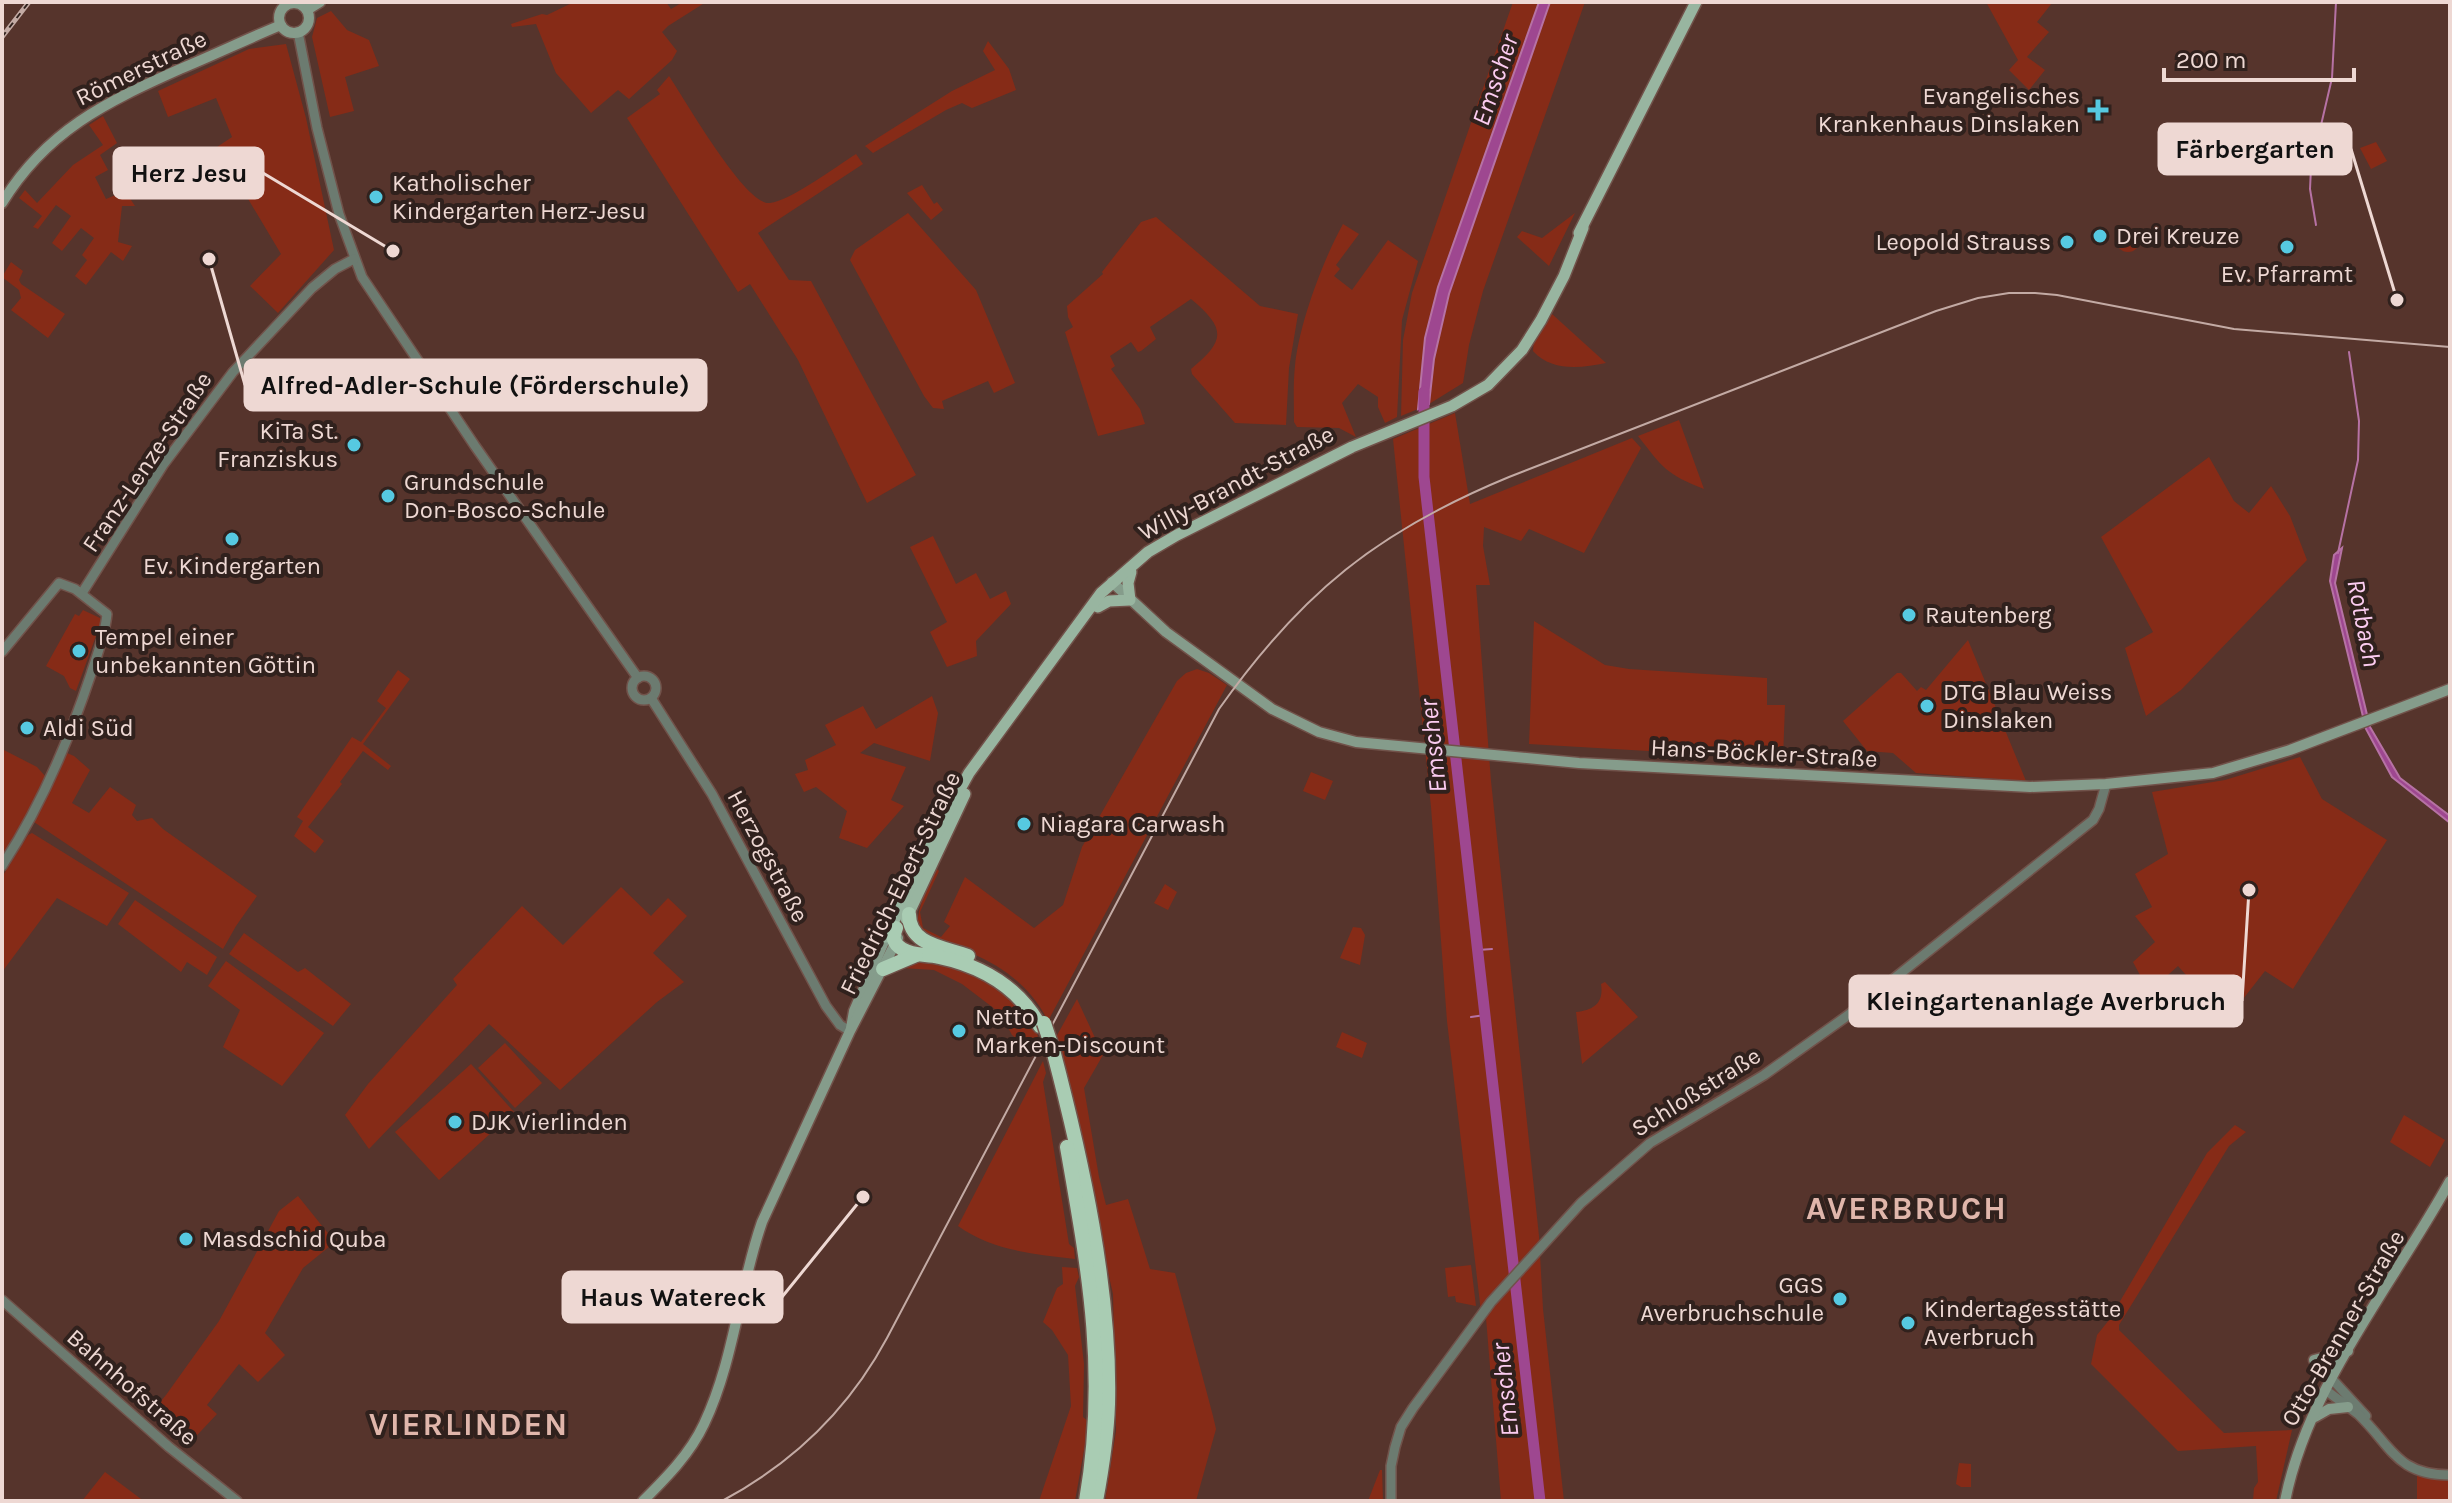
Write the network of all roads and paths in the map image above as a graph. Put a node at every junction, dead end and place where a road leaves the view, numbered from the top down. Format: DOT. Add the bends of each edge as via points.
graph roads {
  1 [pos="320,2"];
  2 [pos="1696,2"];
  3 [pos="307,10"];
  4 [pos="281,25"];
  5 [pos="298,32"];
  6 [pos="2,203"];
  7 [pos="354,259"];
  8 [pos="1217,516"];
  9 [pos="1131,572"];
  10 [pos="1114,584"];
  11 [pos="82,593"];
  12 [pos="1130,600"];
  13 [pos="1098,607"];
  14 [pos="2,652"];
  15 [pos="638,678"];
  16 [pos="2450,689"];
  17 [pos="651,698"];
  18 [pos="991,740"];
  19 [pos="990,754"];
  20 [pos="2106,784"];
  21 [pos="2,866"];
  22 [pos="909,914"];
  23 [pos="894,936"];
  24 [pos="919,954"];
  25 [pos="883,969"];
  26 [pos="1012,982"];
  27 [pos="1042,1024"];
  28 [pos="850,1031"];
  29 [pos="2450,1181"];
  30 [pos="1093,1276"];
  31 [pos="2,1300"];
  32 [pos="2348,1351"];
  33 [pos="2314,1360"];
  34 [pos="2332,1379"];
  35 [pos="2327,1391"];
  36 [pos="2348,1407"];
  37 [pos="2313,1418"];
  38 [pos="2447,1475"];
  39 [pos="237,1501"];
  40 [pos="643,1501"];
  41 [pos="1086,1501"];
  42 [pos="1096,1501"];
  43 [pos="1391,1501"];
  44 [pos="2285,1501"];
  1 -- 3 [label="main road"];
  2 -- 8 [label="main road, Willy-Brandt-Straße" via="1559,287 1522,350 1498,377 1478,392 1352,447"];
  3 -- 4 [label="main road" via="289,4 281,10"];
  3 -- 5 [label="main road" via="308,24"];
  4 -- 5 [label="main road"];
  4 -- 6 [label="main road, Römerstraße" via="85,116 35,158"];
  5 -- 7 [label="street" via="317,128"];
  7 -- 11 [label="street, Franz-Lenze-Straße" via="312,288 233,372 163,465"];
  7 -- 15 [label="street" via="376,302"];
  8 -- 9 [label="main road, Willy-Brandt-Straße"];
  8 -- 10 [label="main road, Willy-Brandt-Straße" via="1148,552"];
  9 -- 10 [label="main road, Willy-Brandt-Straße"];
  9 -- 12 [label="main road"];
  10 -- 12 [label="main road, Hans-Böckler-Straße"];
  10 -- 13 [label="main road, Willy-Brandt-Straße"];
  10 -- 18 [label="main road, Willy-Brandt-Straße" via="1076,625"];
  11 -- 14 [label="street" via="59,583"];
  11 -- 21 [label="street" via="107,614 103,636 52,773"];
  12 -- 13 [label="main road"];
  12 -- 20 [label="main road, Hans-Böckler-Straße" via="1252,696 1307,727 1356,742 1789,776 2030,787"];
  13 -- 19 [label="main road, Willy-Brandt-Straße"];
  15 -- 17 [label="street" via="654,681"];
  15 -- 17 [label="street" via="634,695"];
  16 -- 20 [label="main road, Hans-Böckler-Straße" via="2249,764"];
  17 -- 28 [label="street, Herzogstraße" via="715,799 826,1006"];
  18 -- 23 [label="main road, Friedrich-Ebert-Straße" via="947,813"];
  19 -- 22 [label="main road, Friedrich-Ebert-Straße"];
  20 -- 43 [label="street, Schloßstraße" via="2093,820 1833,1027 1650,1143 1607,1177 1478,1318 1401,1427 1391,1466"];
  22 -- 23 [label="main road, Friedrich-Ebert-Straße"];
  22 -- 26 [label="highway" via="918,938 993,967"];
  23 -- 24 [label="highway" via="907,952"];
  23 -- 25 [label="main road, Friedrich-Ebert-Straße"];
  23 -- 26 [label="highway"];
  23 -- 28 [label="main road, Friedrich-Ebert-Straße" via="854,1011"];
  24 -- 25 [label="highway"];
  24 -- 27 [label="highway" via="993,977 1017,994"];
  25 -- 28 [label="main road, Friedrich-Ebert-Straße"];
  26 -- 27 [label="highway" via="1030,999"];
  27 -- 30 [label="highway, bridge"];
  28 -- 40 [label="main road, Friedrich-Ebert-Straße" via="762,1222 704,1426"];
  29 -- 32 [label="main road, Otto-Brenner-Straße"];
  30 -- 41 [label="highway" via="1097,1402"];
  30 -- 42 [label="highway" via="1106,1346 1108,1403"];
  31 -- 39 [label="street, Bahnhofstraße"];
  32 -- 33 [label="main road"];
  32 -- 34 [label="main road, Otto-Brenner-Straße"];
  34 -- 35 [label="main road, Otto-Brenner-Straße"];
  34 -- 38 [label="street" via="2406,1460"];
  35 -- 36 [label="street"];
  35 -- 37 [label="main road, Otto-Brenner-Straße"];
  36 -- 37 [label="main road"];
  36 -- 38 [label="street" via="2402,1462 2426,1474"];
  37 -- 44 [label="main road, Otto-Brenner-Straße"];
}
